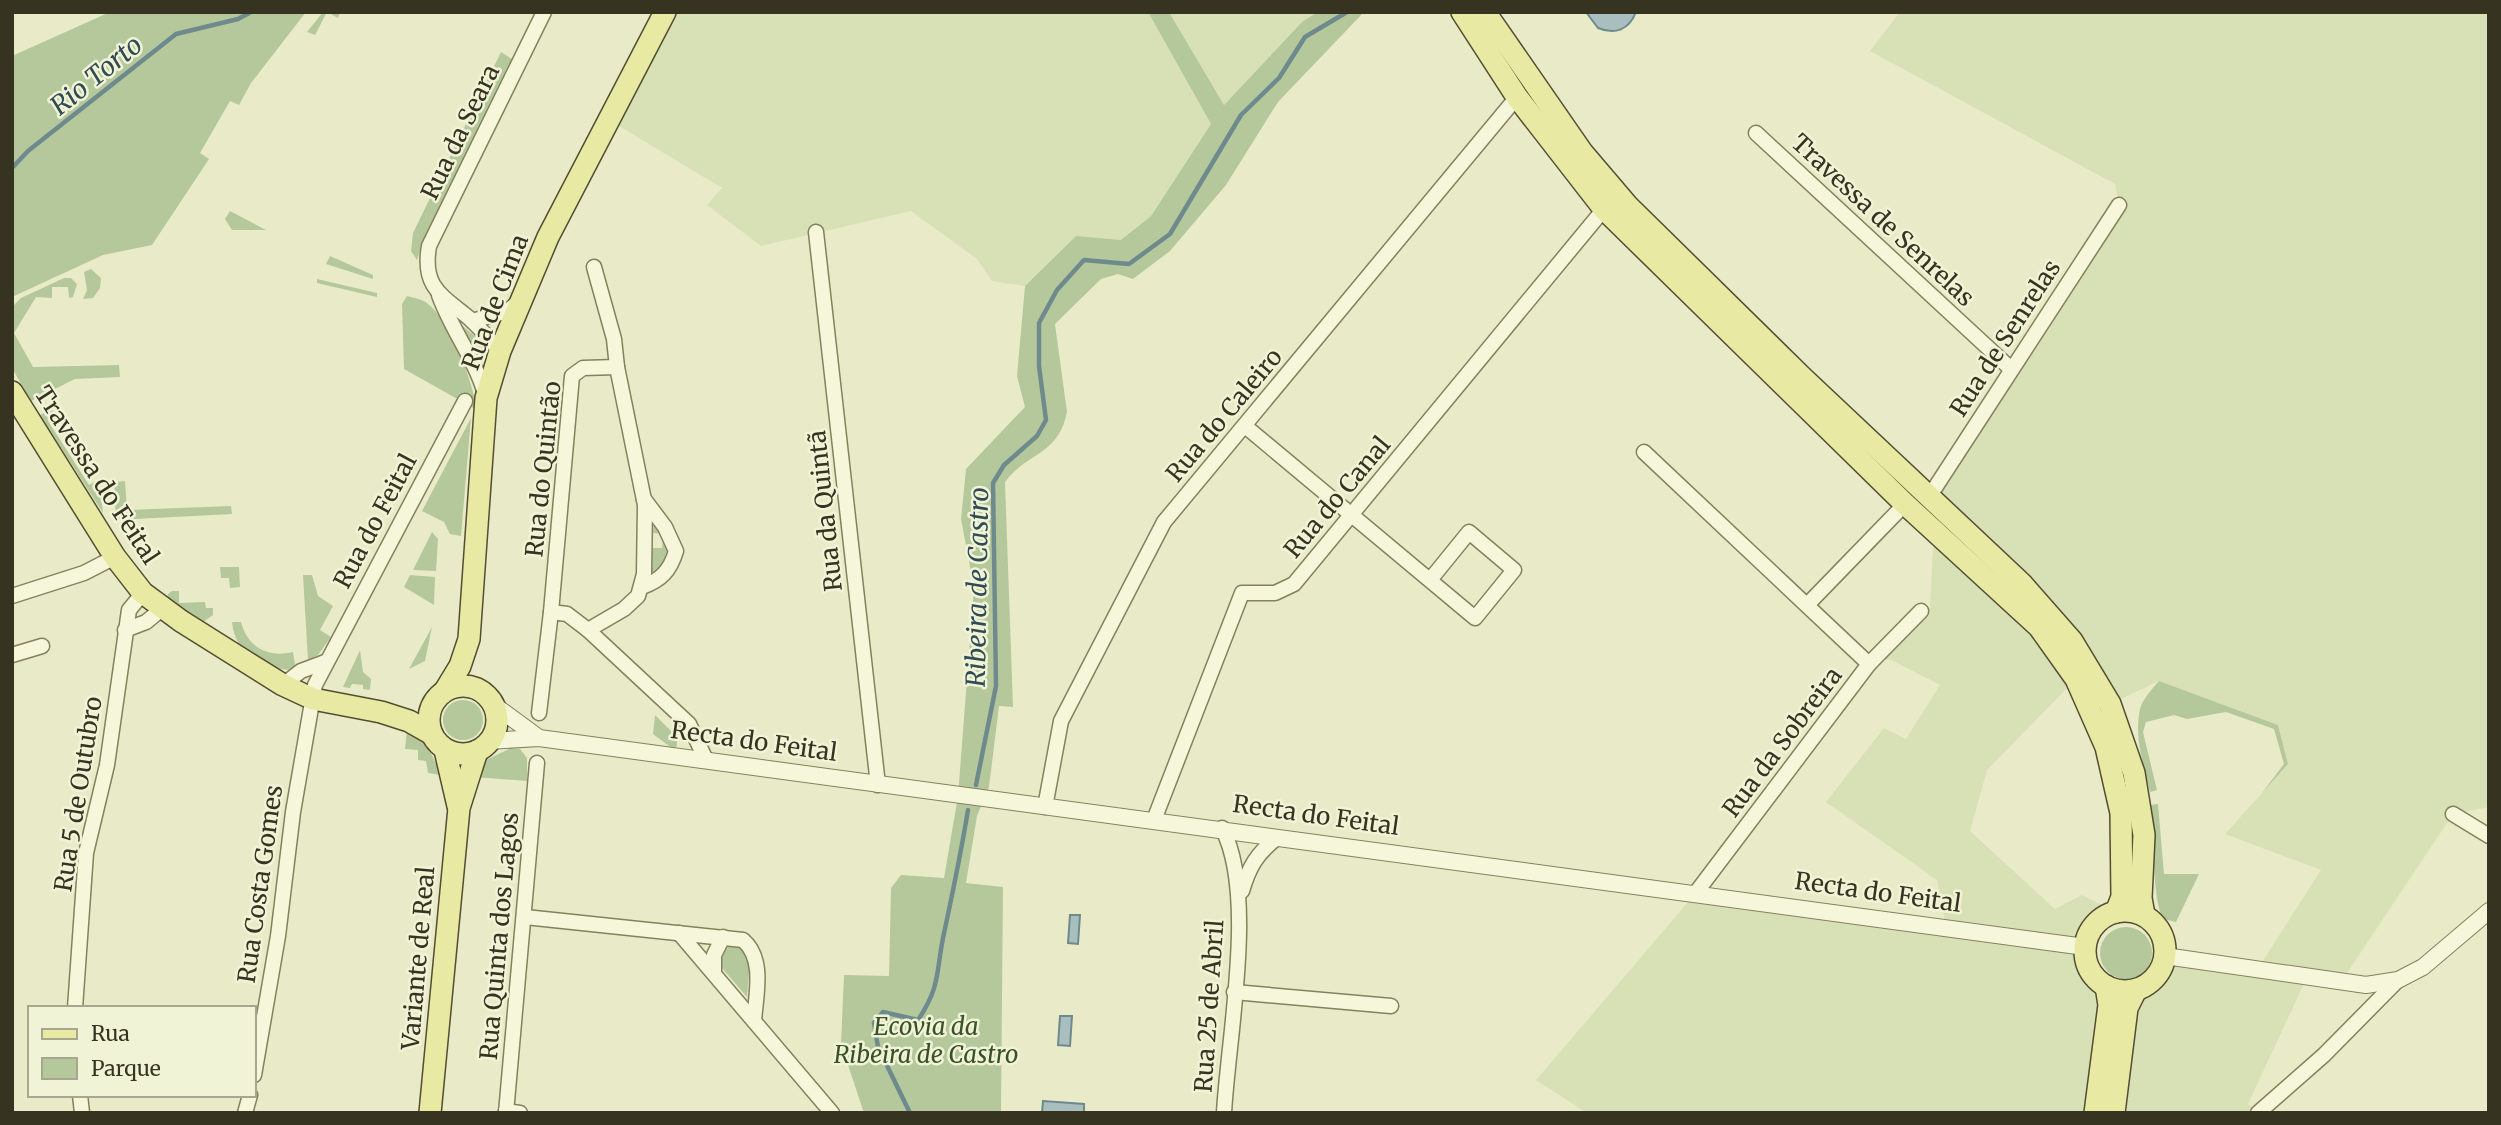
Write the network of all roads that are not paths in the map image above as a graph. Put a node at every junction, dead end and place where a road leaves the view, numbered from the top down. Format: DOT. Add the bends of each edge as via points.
graph roads {
  1 [pos="544,12"];
  2 [pos="665,12"];
  3 [pos="1462,12"];
  4 [pos="1485,12"];
  5 [pos="1517,96"];
  6 [pos="1756,133"];
  7 [pos="2119,205"];
  8 [pos="1604,209"];
  9 [pos="816,232"];
  10 [pos="594,267"];
  11 [pos="438,294"];
  12 [pos="519,301"];
  13 [pos="472,321"];
  14 [pos="500,351"];
  15 [pos="617,367"];
  16 [pos="2011,369"];
  17 [pos="12,392"];
  18 [pos="486,398"];
  19 [pos="465,401"];
  20 [pos="1245,426"];
  21 [pos="1644,452"];
  22 [pos="1929,497"];
  23 [pos="643,498"];
  24 [pos="1905,504"];
  25 [pos="1350,516"];
  26 [pos="115,557"];
  27 [pos="1430,580"];
  28 [pos="642,587"];
  29 [pos="143,593"];
  30 [pos="12,596"];
  31 [pos="1808,604"];
  32 [pos="163,608"];
  33 [pos="1921,611"];
  34 [pos="551,612"];
  35 [pos="125,630"];
  36 [pos="588,630"];
  37 [pos="468,639"];
  38 [pos="42,646"];
  39 [pos="12,655"];
  40 [pos="325,662"];
  41 [pos="1870,664"];
  42 [pos="283,685"];
  43 [pos="440,695"];
  44 [pos="313,699"];
  45 [pos="491,701"];
  46 [pos="381,712"];
  47 [pos="539,713"];
  48 [pos="539,738"];
  49 [pos="438,742"];
  50 [pos="483,746"];
  51 [pos="706,760"];
  52 [pos="537,763"];
  53 [pos="878,785"];
  54 [pos="1045,807"];
  55 [pos="459,808"];
  56 [pos="2453,814"];
  57 [pos="1154,820"];
  58 [pos="1222,828"];
  59 [pos="2489,836"];
  60 [pos="1277,838"];
  61 [pos="1695,894"];
  62 [pos="1239,902"];
  63 [pos="2489,911"];
  64 [pos="2116,912"];
  65 [pos="2144,915"];
  66 [pos="525,917"];
  67 [pos="679,933"];
  68 [pos="723,937"];
  69 [pos="2085,947"];
  70 [pos="2165,956"];
  71 [pos="714,971"];
  72 [pos="2398,980"];
  73 [pos="2106,986"];
  74 [pos="2136,990"];
  75 [pos="1234,992"];
  76 [pos="75,1006"];
  77 [pos="1391,1006"];
  78 [pos="754,1021"];
  79 [pos="256,1063"];
  80 [pos="511,1112"];
  81 [pos="430,1113"];
  82 [pos="832,1113"];
  83 [pos="1224,1113"];
  84 [pos="2095,1113"];
  85 [pos="2114,1113"];
  86 [pos="2258,1113"];
  1 -- 11 [label="street, Rua da Seara" via="429,246 428,274"];
  2 -- 12 [label="main road, Rua de Cima"];
  3 -- 5 [label="main road"];
  4 -- 22 [label="main road" via="1581,152 1628,206"];
  5 -- 8 [label="main road"];
  5 -- 20 [label="street, Rua do Caleiro"];
  6 -- 16 [label="street, Travessa de Senrelas"];
  7 -- 16 [label="street, Rua de Senrelas"];
  8 -- 24 [label="main road"];
  8 -- 25 [label="street, Rua do Canal"];
  9 -- 53 [label="street, Rua da Quintã"];
  10 -- 15 [label="street"];
  11 -- 13 [label="street"];
  11 -- 18 [label="street"];
  12 -- 13 [label="street" via="508,311"];
  12 -- 14 [label="main road, Rua de Cima"];
  13 -- 14 [label="street"];
  14 -- 18 [label="main road, Rua de Cima"];
  15 -- 23 [label="street"];
  15 -- 34 [label="street, Rua do Quintão" via="583,368 572,376"];
  16 -- 22 [label="street, Rua de Senrelas"];
  17 -- 26 [label="main road, Travessa do Feital"];
  18 -- 37 [label="main road, Rua de Cima"];
  19 -- 40 [label="street, Rua do Feital"];
  20 -- 25 [label="street"];
  20 -- 54 [label="street, Rua do Caleiro" via="1164,522 1143,559 1061,721"];
  21 -- 31 [label="street, Rua da Sobreira"];
  22 -- 65 [label="main road" via="2022,584 2072,640 2110,704 2139,800"];
  23 -- 28 [label="street"];
  23 -- 28 [label="street" via="676,551 670,568 656,582"];
  24 -- 31 [label="street"];
  24 -- 64 [label="main road" via="2039,627 2076,679 2106,747 2121,813 2122,897"];
  25 -- 27 [label="street"];
  25 -- 57 [label="street, Rua do Canal" via="1294,584 1275,593 1242,593"];
  26 -- 29 [label="main road, Travessa do Feital"];
  26 -- 30 [label="street" via="84,573"];
  27 -- 27 [label="street" via="1475,618 1514,569 1468,532"];
  28 -- 36 [label="street" via="624,610"];
  29 -- 32 [label="main road, Travessa do Feital"];
  29 -- 35 [label="street, Rua 5 de Outubro" via="129,610"];
  31 -- 41 [label="street, Rua da Sobreira"];
  32 -- 35 [label="street" via="146,622"];
  32 -- 42 [label="main road, Travessa do Feital"];
  33 -- 41 [label="street"];
  34 -- 36 [label="street" via="567,614"];
  34 -- 47 [label="street, Rua do Quintão"];
  35 -- 76 [label="street, Rua 5 de Outubro" via="107,765 86,853"];
  36 -- 51 [label="street" via="689,724"];
  37 -- 43 [label="main road, Rua de Cima" via="460,666"];
  37 -- 45 [label="main road, Rua de Cima"];
  38 -- 39 [label="street"];
  40 -- 42 [label="street" via="301,671"];
  40 -- 44 [label="street, Rua do Feital"];
  41 -- 61 [label="street, Rua da Sobreira"];
  42 -- 44 [label="main road, Travessa do Feital"];
  43 -- 45 [label="main road, Recta do Feital" via="469,686"];
  43 -- 46 [label="main road, Recta do Feital"];
  43 -- 49 [label="main road" via="429,718"];
  44 -- 46 [label="main road, Recta do Feital"];
  44 -- 79 [label="street, Rua Costa Gomes"];
  45 -- 48 [label="street, Recta do Feital"];
  45 -- 50 [label="main road" via="498,726"];
  46 -- 49 [label="main road, Recta do Feital" via="410,721"];
  48 -- 50 [label="street, Recta do Feital"];
  48 -- 51 [label="street, Recta do Feital"];
  49 -- 50 [label="main road, Recta do Feital" via="456,754"];
  49 -- 55 [label="main road, Variante de Real"];
  50 -- 55 [label="main road, Variante de Real"];
  51 -- 53 [label="street, Recta do Feital"];
  52 -- 66 [label="street, Rua Quinta dos Lagos"];
  53 -- 54 [label="street, Recta do Feital"];
  54 -- 57 [label="street, Recta do Feital"];
  55 -- 81 [label="main road, Variante de Real"];
  56 -- 59 [label="street"];
  57 -- 58 [label="street, Recta do Feital"];
  58 -- 60 [label="street, Recta do Feital"];
  58 -- 62 [label="street, Rua 25 de Abril" via="1234,857"];
  60 -- 61 [label="street, Recta do Feital"];
  60 -- 62 [label="street, Rua 25 de Abril" via="1248,869"];
  61 -- 69 [label="street, Recta do Feital"];
  62 -- 75 [label="street, Rua 25 de Abril"];
  63 -- 72 [label="street" via="2423,967"];
  64 -- 65 [label="main road"];
  64 -- 69 [label="main road" via="2094,925"];
  65 -- 70 [label="main road" via="2161,932"];
  66 -- 67 [label="street"];
  66 -- 80 [label="street, Rua Quinta dos Lagos"];
  67 -- 68 [label="street"];
  67 -- 71 [label="street"];
  68 -- 71 [label="street" via="714,955"];
  68 -- 78 [label="street" via="744,940 752,948 757,962"];
  69 -- 73 [label="main road" via="2090,970"];
  70 -- 72 [label="street" via="2366,985"];
  70 -- 74 [label="main road" via="2156,977"];
  71 -- 78 [label="street"];
  72 -- 86 [label="street"];
  73 -- 74 [label="main road"];
  73 -- 84 [label="main road" via="2109,1005"];
  74 -- 85 [label="main road" via="2127,1008"];
  75 -- 77 [label="street"];
  75 -- 83 [label="street, Rua 25 de Abril"];
  78 -- 82 [label="street"];
}
